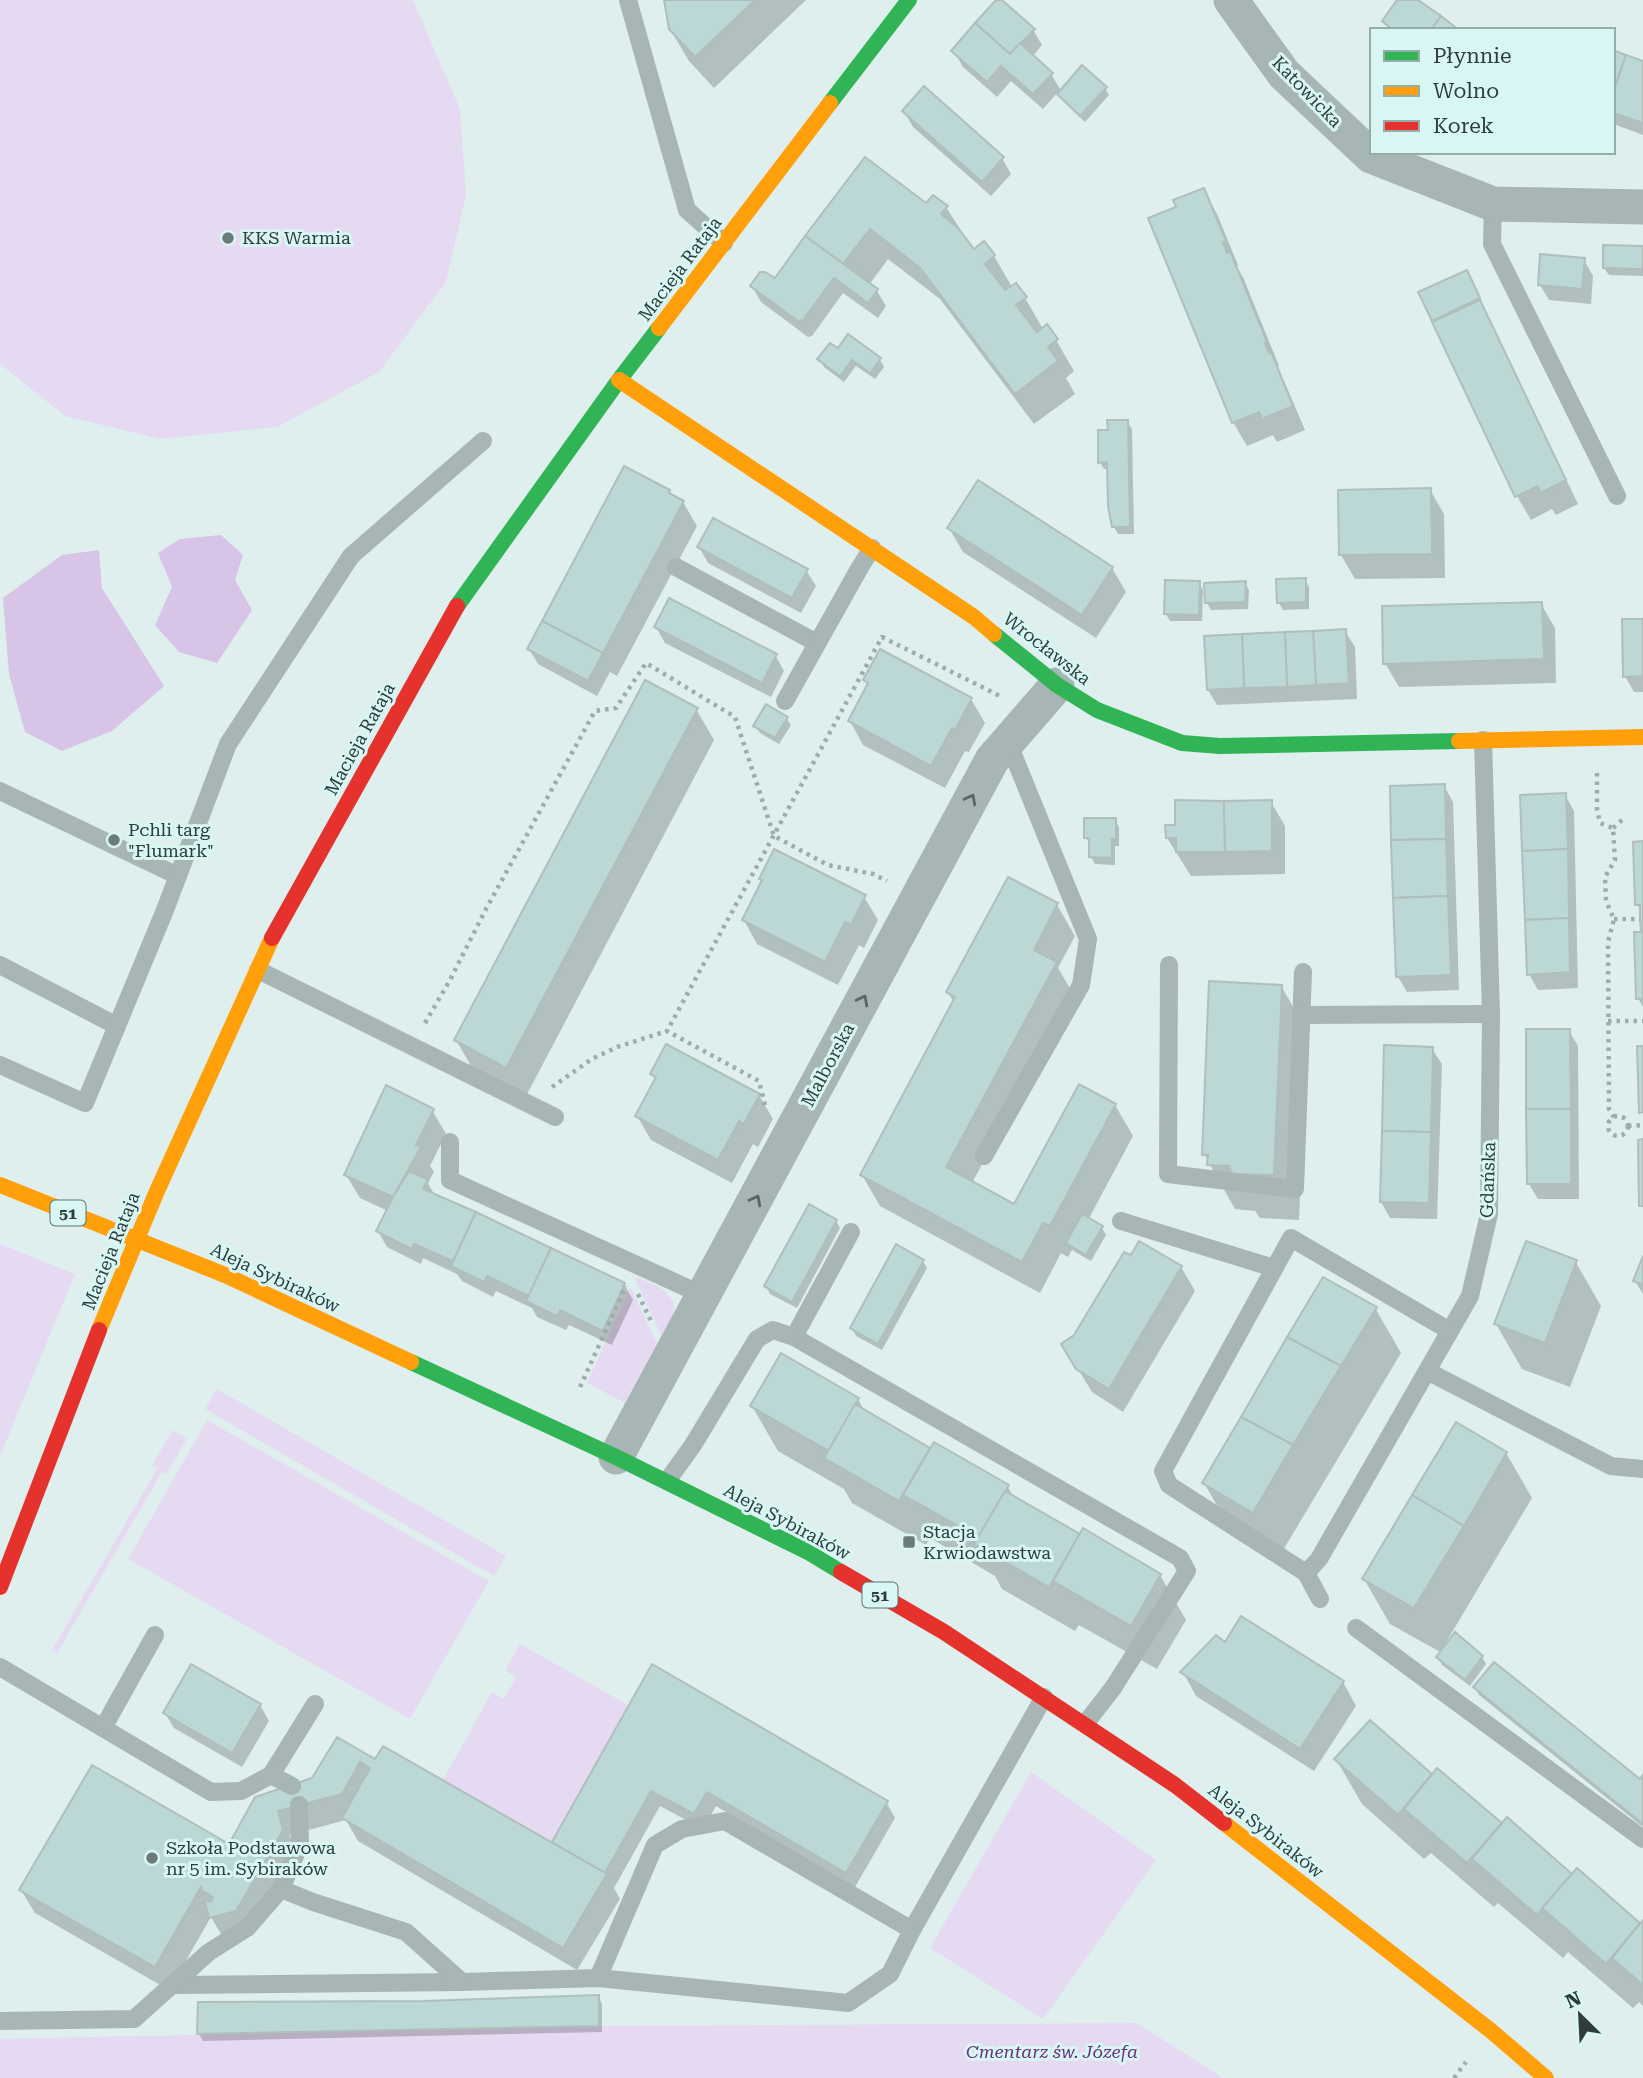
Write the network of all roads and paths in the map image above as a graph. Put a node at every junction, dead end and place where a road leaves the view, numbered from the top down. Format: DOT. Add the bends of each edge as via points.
graph roads {
  1 [pos="628,0"];
  2 [pos="909,0"];
  3 [pos="1231,0"];
  4 [pos="1493,204"];
  5 [pos="1643,207"];
  6 [pos="724,243"];
  7 [pos="619,380"];
  8 [pos="483,441"];
  9 [pos="1617,496"];
  10 [pos="872,548"];
  11 [pos="676,567"];
  12 [pos="817,643"];
  13 [pos="1058,685"];
  14 [pos="1009,700"];
  15 [pos="785,701"];
  16 [pos="1643,737"];
  17 [pos="1483,740"];
  18 [pos="1000,751"];
  19 [pos="1597,771"];
  20 [pos="0,792"];
  21 [pos="1622,820"];
  22 [pos="1613,828"];
  23 [pos="774,836"];
  24 [pos="178,876"];
  25 [pos="918,898"];
  26 [pos="1614,919"];
  27 [pos="1640,919"];
  28 [pos="0,965"];
  29 [pos="1169,965"];
  30 [pos="258,970"];
  31 [pos="1303,972"];
  32 [pos="1490,1014"];
  33 [pos="1301,1015"];
  34 [pos="1608,1021"];
  35 [pos="1643,1021"];
  36 [pos="117,1026"];
  37 [pos="423,1026"];
  38 [pos="667,1031"];
  39 [pos="0,1065"];
  40 [pos="549,1089"];
  41 [pos="555,1117"];
  42 [pos="1614,1117"];
  43 [pos="1643,1125"];
  44 [pos="1628,1126"];
  45 [pos="450,1142"];
  46 [pos="783,1149"];
  47 [pos="984,1156"];
  48 [pos="0,1185"];
  49 [pos="1121,1221"];
  50 [pos="851,1232"];
  51 [pos="138,1239"];
  52 [pos="1275,1268"];
  53 [pos="630,1278"];
  54 [pos="636,1290"];
  55 [pos="705,1296"];
  56 [pos="1450,1331"];
  57 [pos="794,1337"];
  58 [pos="670,1359"];
  59 [pos="1427,1371"];
  60 [pos="580,1387"];
  61 [pos="616,1457"];
  62 [pos="1643,1469"];
  63 [pos="667,1481"];
  64 [pos="1306,1573"];
  65 [pos="0,1587"];
  66 [pos="1320,1599"];
  67 [pos="1356,1628"];
  68 [pos="155,1635"];
  69 [pos="0,1667"];
  70 [pos="1044,1697"];
  71 [pos="315,1704"];
  72 [pos="1084,1724"];
  73 [pos="103,1728"];
  74 [pos="271,1775"];
  75 [pos="292,1786"];
  76 [pos="299,1805"];
  77 [pos="1643,1839"];
  78 [pos="281,1889"];
  79 [pos="912,1930"];
  80 [pos="598,1978"];
  81 [pos="462,1982"];
  82 [pos="173,1985"];
  83 [pos="0,2021"];
  84 [pos="1466,2062"];
  85 [pos="1454,2078"];
  86 [pos="1546,2078"];
  1 -- 6 [label="lane" via="687,210"];
  2 -- 6 [label="street, Macieja Rataja"];
  3 -- 4 [label="street, Katowicka" via="1284,74 1371,156"];
  4 -- 5 [label="street, Katowicka"];
  4 -- 9 [label="lane" via="1492,244"];
  6 -- 7 [label="street, Macieja Rataja"];
  7 -- 10 [label="street, Wrocławska"];
  7 -- 30 [label="street, Macieja Rataja" via="452,613"];
  8 -- 24 [label="lane" via="351,556 228,744"];
  10 -- 12 [label="lane"];
  10 -- 13 [label="street, Wrocławska" via="974,617"];
  11 -- 12 [label="lane"];
  12 -- 15 [label="lane"];
  13 -- 17 [label="street, Wrocławska" via="1097,710 1182,743"];
  13 -- 18 [label="street, Malborska"];
  14 -- 23 [label="path" via="882,637"];
  16 -- 17 [label="street, Wrocławska"];
  17 -- 32 [label="lane, Gdańska"];
  25 -- 18 [label="street, Malborska, one-way"];
  18 -- 47 [label="lane" via="1088,939 1080,985"];
  19 -- 22 [label="path" via="1600,823"];
  20 -- 24 [label="lane"];
  21 -- 22 [label="path"];
  22 -- 26 [label="path" via="1615,860 1605,877 1606,901"];
  23 -- 25 [label="path" via="828,865 873,874"];
  23 -- 37 [label="path" via="735,717 646,663 616,708 595,711"];
  23 -- 38 [label="path"];
  24 -- 36 [label="lane"];
  46 -- 25 [label="street, Malborska, one-way"];
  26 -- 27 [label="path"];
  26 -- 34 [label="path" via="1608,942"];
  28 -- 36 [label="lane"];
  29 -- 33 [label="lane" via="1168,1174 1295,1189"];
  30 -- 41 [label="lane"];
  30 -- 51 [label="street, Macieja Rataja"];
  31 -- 33 [label="lane"];
  32 -- 33 [label="lane"];
  32 -- 56 [label="lane, Gdańska" via="1489,1214 1470,1296"];
  34 -- 35 [label="path"];
  34 -- 42 [label="path" via="1609,1109"];
  36 -- 39 [label="lane" via="85,1103"];
  38 -- 40 [label="path" via="592,1059"];
  38 -- 46 [label="path" via="760,1081 774,1143"];
  42 -- 44 [label="path" via="1623,1117"];
  42 -- 44 [label="path" via="1608,1125 1611,1133 1621,1136"];
  43 -- 44 [label="path"];
  45 -- 55 [label="lane" via="450,1180"];
  55 -- 46 [label="street, Malborska, one-way"];
  48 -- 51 [label="street, Aleja Sybiraków / 51"];
  49 -- 52 [label="lane"];
  50 -- 57 [label="lane"];
  51 -- 61 [label="street, Aleja Sybiraków / 51"];
  51 -- 65 [label="street, Macieja Rataja"];
  52 -- 56 [label="lane" via="1291,1238"];
  52 -- 64 [label="lane" via="1163,1471 1169,1485"];
  53 -- 60 [label="path"];
  54 -- 58 [label="path"];
  55 -- 58 [label="street, Malborska"];
  56 -- 59 [label="lane, Gdańska"];
  57 -- 63 [label="lane" via="773,1330 757,1339"];
  57 -- 72 [label="lane" via="1180,1558 1187,1572 1113,1688"];
  58 -- 61 [label="street, Malborska"];
  59 -- 62 [label="lane" via="1611,1466"];
  59 -- 64 [label="lane, Gdańska" via="1319,1559"];
  61 -- 63 [label="street, Aleja Sybiraków / 51"];
  63 -- 70 [label="street, Aleja Sybiraków / 51" via="808,1552"];
  64 -- 66 [label="lane"];
  67 -- 77 [label="lane"];
  68 -- 73 [label="lane"];
  69 -- 73 [label="lane"];
  70 -- 72 [label="street, Aleja Sybiraków / 51"];
  70 -- 79 [label="lane"];
  71 -- 74 [label="lane"];
  72 -- 86 [label="street, Aleja Sybiraków / 51" via="1175,1785"];
  73 -- 74 [label="lane" via="211,1792 241,1791"];
  74 -- 75 [label="lane"];
  76 -- 78 [label="lane" via="300,1844"];
  78 -- 81 [label="lane" via="406,1932"];
  78 -- 82 [label="lane" via="247,1928 209,1952"];
  79 -- 80 [label="lane" via="890,1974 848,2003"];
  79 -- 80 [label="lane" via="725,1821 682,1829 655,1845"];
  80 -- 81 [label="lane"];
  81 -- 82 [label="lane"];
  82 -- 83 [label="lane" via="134,2019"];
  84 -- 85 [label="path"];
}
